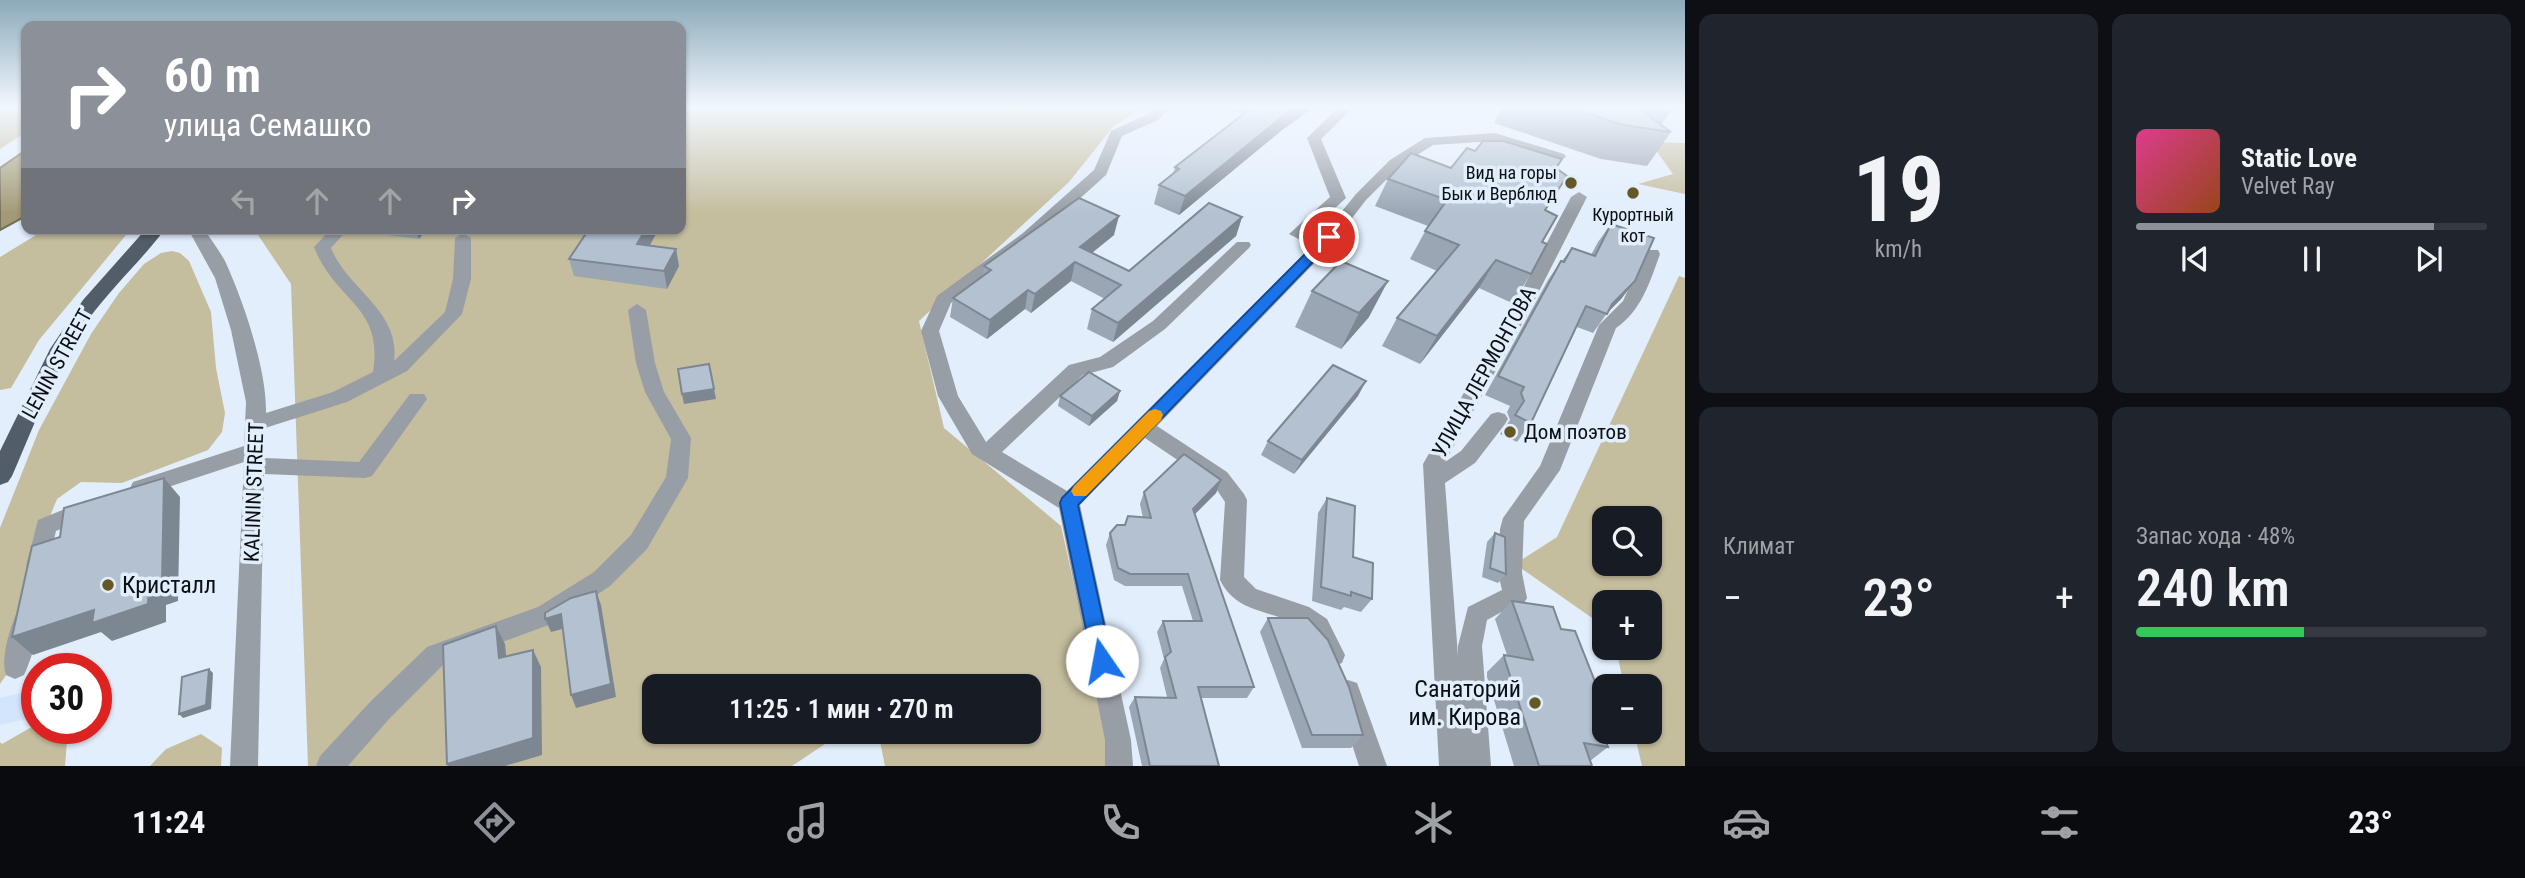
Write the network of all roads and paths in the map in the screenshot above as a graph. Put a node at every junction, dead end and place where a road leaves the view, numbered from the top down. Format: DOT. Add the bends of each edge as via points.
graph roads {
  1 [pos="1113,142"];
  2 [pos="1315,142"];
  3 [pos="1429,142"];
  4 [pos="1510,142"];
  5 [pos="1559,157"];
  6 [pos="1579,197"];
  7 [pos="151,235"];
  8 [pos="200,235"];
  9 [pos="334,235"];
  10 [pos="463,238"];
  11 [pos="1323,244"];
  12 [pos="1244,245"];
  13 [pos="1652,254"];
  14 [pos="637,310"];
  15 [pos="382,376"];
  16 [pos="417,399"];
  17 [pos="1498,419"];
  18 [pos="257,423"];
  19 [pos="1143,427"];
  20 [pos="987,453"];
  21 [pos="256,458"];
  22 [pos="0,476"];
  23 [pos="1434,487"];
  24 [pos="1069,503"];
  25 [pos="15,667"];
  26 [pos="244,766"];
  27 [pos="330,766"];
  28 [pos="1119,766"];
  29 [pos="1373,766"];
  30 [pos="1453,766"];
  31 [pos="1477,766"];
  1 -- 20 [label="street" via="1101,172 1029,236 943,300 930,331 948,396 979,448"];
  2 -- 11 [label="street" via="1338,198 1297,234"];
  3 -- 11 [label="street" via="1395,163"];
  4 -- 5 [label="street"];
  6 -- 23 [label="street, УЛИЦА ЛЕРМОНТОВА" via="1433,464"];
  7 -- 22 [label="main road, LENIN STREET" via="70,331"];
  8 -- 18 [label="street, KALININ STREET" via="230,293 245,344"];
  9 -- 15 [label="street" via="322,247 327,265 366,303 382,327 387,356"];
  10 -- 15 [label="street" via="453,314 400,366"];
  11 -- 19 [label="street"];
  12 -- 20 [label="street" via="1159,325 1106,362 1076,370"];
  13 -- 31 [label="street" via="1630,308 1608,325 1549,470 1514,518 1510,573 1515,598 1475,614 1470,646"];
  14 -- 27 [label="street" via="649,383 681,438 677,478 639,542 602,579 546,615 436,655"];
  15 -- 18 [label="street" via="340,397"];
  16 -- 21 [label="street" via="365,470"];
  17 -- 23 [label="street" via="1468,457"];
  18 -- 21 [label="street, KALININ STREET"];
  19 -- 24 [label="street"];
  19 -- 29 [label="street" via="1220,478 1236,500 1232,580 1248,597 1301,615 1318,627 1337,660"];
  20 -- 24 [label="street"];
  21 -- 25 [label="street" via="109,499 46,526"];
  21 -- 26 [label="street, KALININ STREET"];
  23 -- 30 [label="street, УЛИЦА ЛЕРМОНТОВА"];
  24 -- 28 [label="street" via="1118,740"];
}
